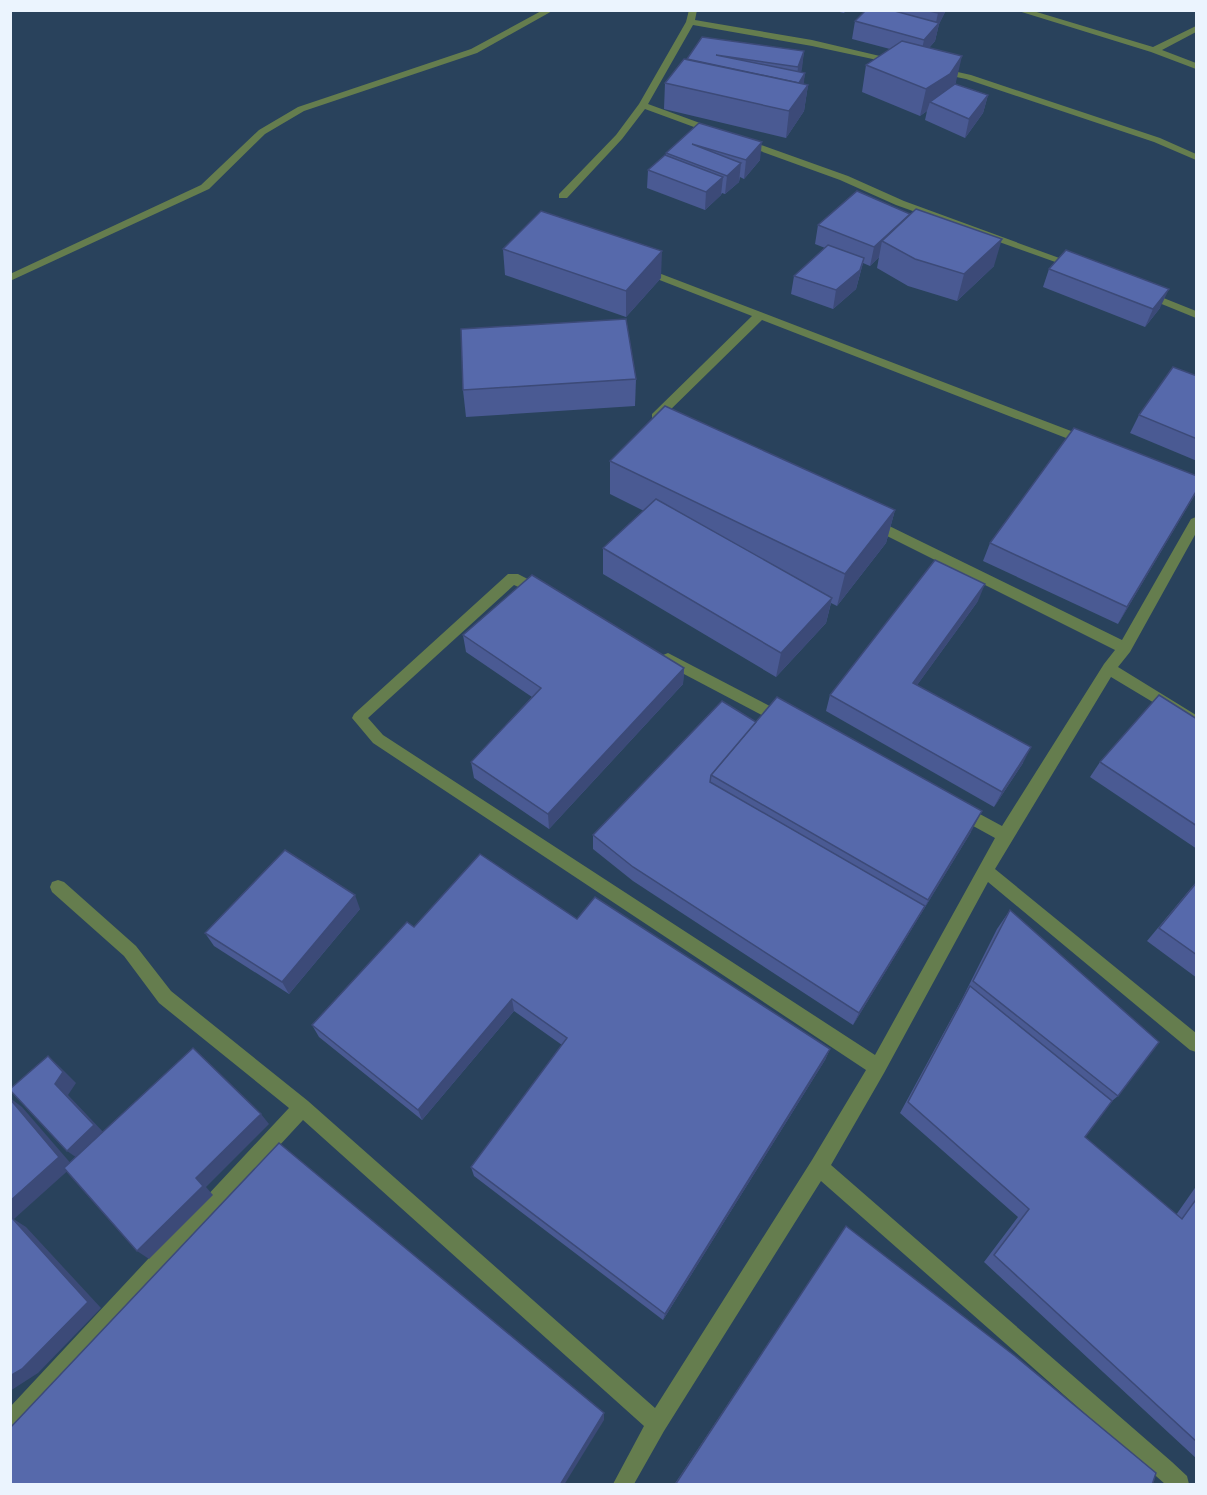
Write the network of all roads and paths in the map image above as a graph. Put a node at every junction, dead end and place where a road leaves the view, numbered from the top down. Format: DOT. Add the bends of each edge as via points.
graph roads {
  1 [pos="550,10"];
  2 [pos="693,10"];
  3 [pos="1019,10"];
  4 [pos="690,22"];
  5 [pos="1197,28"];
  6 [pos="1154,50"];
  7 [pos="901,62"];
  8 [pos="1197,66"];
  9 [pos="934,70"];
  10 [pos="643,105"];
  11 [pos="1197,157"];
  12 [pos="563,196"];
  13 [pos="628,264"];
  14 [pos="1083,268"];
  15 [pos="10,278"];
  16 [pos="1135,289"];
  17 [pos="760,315"];
  18 [pos="1197,315"];
  19 [pos="677,428"];
  20 [pos="1098,447"];
  21 [pos="859,517"];
  22 [pos="1197,522"];
  23 [pos="555,600"];
  24 [pos="1125,648"];
  25 [pos="660,655"];
  26 [pos="1109,668"];
  27 [pos="1197,722"];
  28 [pos="796,726"];
  29 [pos="942,802"];
  30 [pos="1005,835"];
  31 [pos="985,870"];
  32 [pos="58,887"];
  33 [pos="1197,1044"];
  34 [pos="878,1067"];
  35 [pos="302,1107"];
  36 [pos="819,1167"];
  37 [pos="10,1423"];
  38 [pos="657,1424"];
  39 [pos="1168,1480"];
  40 [pos="623,1485"];
  1 -- 15 [label="street" via="474,51 301,109 262,132 205,187"];
  2 -- 4 [label="street"];
  3 -- 6 [label="street"];
  4 -- 7 [label="street"];
  4 -- 10 [label="street"];
  5 -- 6 [label="street"];
  6 -- 8 [label="street"];
  9 -- 11 [label="street" via="968,77"];
  10 -- 12 [label="street" via="619,137"];
  10 -- 14 [label="street"];
  13 -- 17 [label="street"];
  16 -- 18 [label="street"];
  17 -- 19 [label="street" via="656,417"];
  17 -- 20 [label="street"];
  21 -- 24 [label="street"];
  22 -- 24 [label="street"];
  23 -- 34 [label="street" via="513,578 359,718 378,738"];
  24 -- 26 [label="street"];
  25 -- 28 [label="street"];
  26 -- 27 [label="street"];
  26 -- 30 [label="street"];
  29 -- 30 [label="street"];
  30 -- 31 [label="street"];
  31 -- 33 [label="street"];
  31 -- 34 [label="street"];
  32 -- 35 [label="street" via="130,951 165,997"];
  34 -- 36 [label="street"];
  35 -- 37 [label="street"];
  35 -- 38 [label="street"];
  36 -- 38 [label="street"];
  36 -- 39 [label="street"];
  38 -- 40 [label="street"];
}
